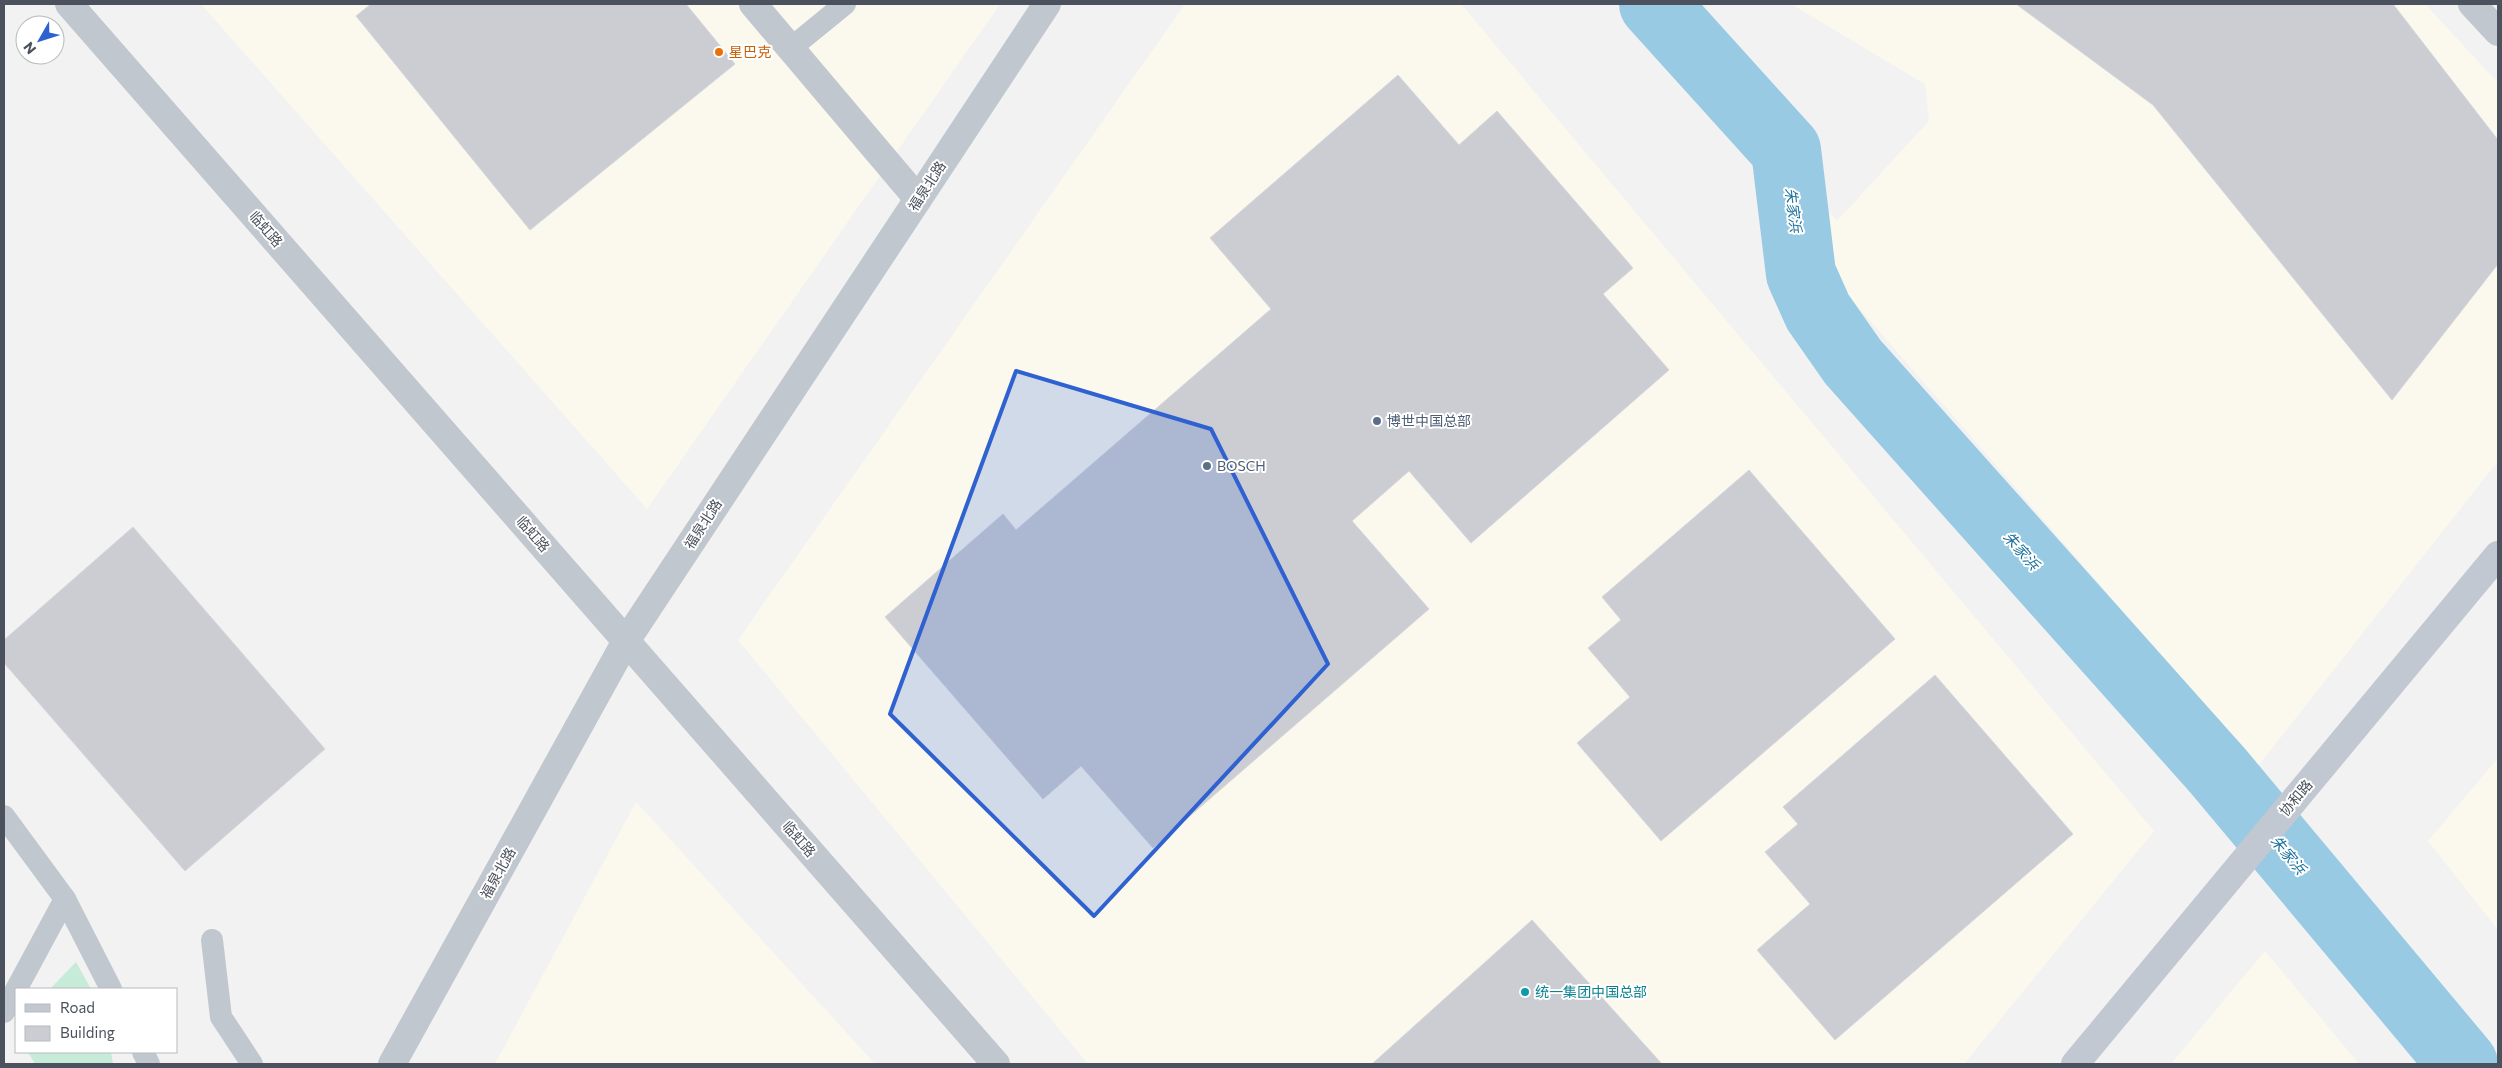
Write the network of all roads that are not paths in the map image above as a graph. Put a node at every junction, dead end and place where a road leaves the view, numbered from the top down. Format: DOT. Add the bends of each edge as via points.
graph roads {
  1 [pos="69,4"];
  2 [pos="753,4"];
  3 [pos="845,4"];
  4 [pos="1047,4"];
  5 [pos="2472,4"];
  6 [pos="2498,32"];
  7 [pos="791,48"];
  8 [pos="918,199"];
  9 [pos="2498,555"];
  10 [pos="626,641"];
  11 [pos="4,816"];
  12 [pos="65,900"];
  13 [pos="212,940"];
  14 [pos="17,988"];
  15 [pos="110,988"];
  16 [pos="15,992"];
  17 [pos="4,1012"];
  18 [pos="252,1064"];
  19 [pos="392,1064"];
  20 [pos="996,1064"];
  21 [pos="2074,1064"];
  1 -- 10 [label="street, 临虹路"];
  2 -- 7 [label="street"];
  3 -- 7 [label="lane"];
  4 -- 8 [label="street, 福泉北路"];
  5 -- 6 [label="street"];
  7 -- 8 [label="street"];
  8 -- 10 [label="street, 福泉北路"];
  9 -- 21 [label="main road, 协和路"];
  10 -- 19 [label="street, 福泉北路"];
  10 -- 20 [label="street, 临虹路"];
  11 -- 12 [label="lane"];
  12 -- 14 [label="lane"];
  12 -- 15 [label="lane"];
  13 -- 18 [label="lane" via="221,1018"];
  16 -- 17 [label="lane"];
}
